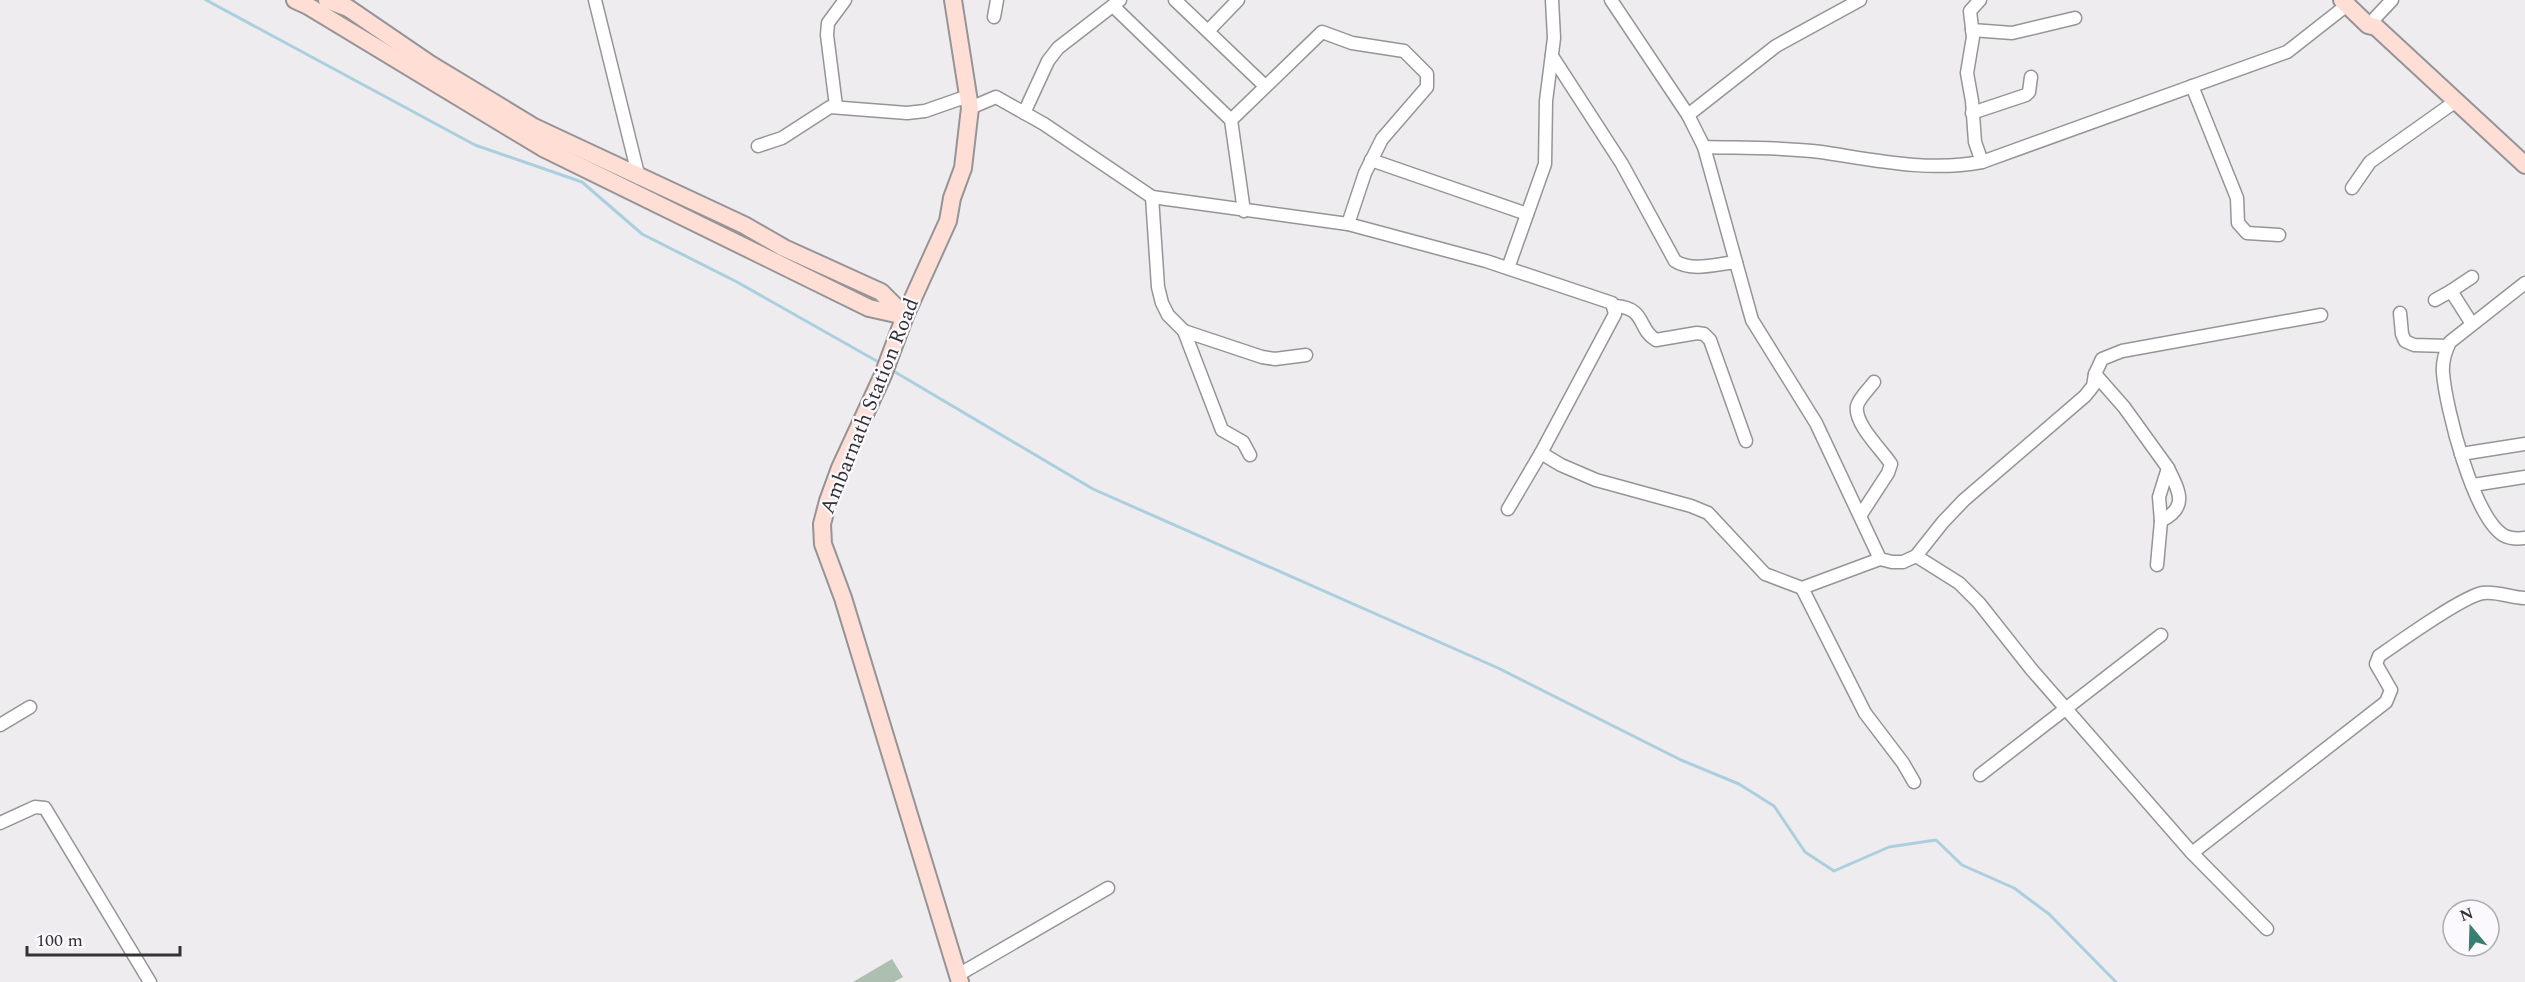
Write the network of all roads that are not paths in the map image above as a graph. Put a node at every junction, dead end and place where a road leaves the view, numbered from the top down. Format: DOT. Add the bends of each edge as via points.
graph roads {
  1 [pos="295,0"];
  2 [pos="327,0"];
  3 [pos="594,0"];
  4 [pos="845,0"];
  5 [pos="953,0"];
  6 [pos="997,0"];
  7 [pos="1175,0"];
  8 [pos="1238,0"];
  9 [pos="1552,0"];
  10 [pos="1611,0"];
  11 [pos="1860,0"];
  12 [pos="1980,0"];
  13 [pos="2392,0"];
  14 [pos="2348,2"];
  15 [pos="1116,3"];
  16 [pos="994,17"];
  17 [pos="2075,18"];
  18 [pos="2375,23"];
  19 [pos="1972,30"];
  20 [pos="1208,31"];
  21 [pos="1552,56"];
  22 [pos="2031,77"];
  23 [pos="1265,86"];
  24 [pos="2192,86"];
  25 [pos="2456,101"];
  26 [pos="969,102"];
  27 [pos="836,106"];
  28 [pos="1024,113"];
  29 [pos="1972,113"];
  30 [pos="1688,115"];
  31 [pos="1231,120"];
  32 [pos="758,146"];
  33 [pos="1704,147"];
  34 [pos="1371,160"];
  35 [pos="1982,162"];
  36 [pos="2525,165"];
  37 [pos="639,178"];
  38 [pos="2352,188"];
  39 [pos="1152,197"];
  40 [pos="1244,211"];
  41 [pos="1527,213"];
  42 [pos="1348,224"];
  43 [pos="2279,235"];
  44 [pos="1736,262"];
  45 [pos="1508,268"];
  46 [pos="2472,276"];
  47 [pos="2525,283"];
  48 [pos="2451,291"];
  49 [pos="2435,300"];
  50 [pos="1615,306"];
  51 [pos="2400,313"];
  52 [pos="2321,315"];
  53 [pos="905,316"];
  54 [pos="2472,324"];
  55 [pos="1184,332"];
  56 [pos="2448,346"];
  57 [pos="1306,355"];
  58 [pos="2095,374"];
  59 [pos="1874,382"];
  60 [pos="1746,441"];
  61 [pos="2525,444"];
  62 [pos="1540,453"];
  63 [pos="2461,454"];
  64 [pos="1250,455"];
  65 [pos="2168,468"];
  66 [pos="2525,477"];
  67 [pos="2473,485"];
  68 [pos="1508,509"];
  69 [pos="1860,516"];
  70 [pos="2160,521"];
  71 [pos="2525,538"];
  72 [pos="1916,556"];
  73 [pos="1880,559"];
  74 [pos="2157,565"];
  75 [pos="1802,588"];
  76 [pos="2525,598"];
  77 [pos="2161,635"];
  78 [pos="30,707"];
  79 [pos="2066,709"];
  80 [pos="0,725"];
  81 [pos="1980,775"];
  82 [pos="1914,782"];
  83 [pos="0,824"];
  84 [pos="2192,853"];
  85 [pos="1108,888"];
  86 [pos="2267,929"];
  87 [pos="959,978"];
  88 [pos="150,982"];
  1 -- 53 [label="main road" via="543,148 869,308"];
  2 -- 37 [label="main road" via="348,8 534,127"];
  3 -- 37 [label="street"];
  4 -- 27 [label="street" via="828,23"];
  5 -- 26 [label="main road, Ambarnath Station Road"];
  6 -- 16 [label="street"];
  7 -- 20 [label="street"];
  8 -- 20 [label="street"];
  9 -- 21 [label="street"];
  10 -- 30 [label="street"];
  11 -- 30 [label="street" via="1776,46"];
  12 -- 19 [label="street" via="1970,11"];
  13 -- 18 [label="street"];
  14 -- 18 [label="main road" via="2368,25"];
  14 -- 24 [label="street" via="2287,52"];
  15 -- 28 [label="street" via="1058,48"];
  15 -- 31 [label="street"];
  17 -- 19 [label="street" via="2012,33"];
  18 -- 25 [label="main road"];
  19 -- 29 [label="street" via="1967,73"];
  20 -- 23 [label="street"];
  21 -- 41 [label="street" via="1546,101 1545,164"];
  21 -- 44 [label="street" via="1622,164 1675,261 1696,267"];
  22 -- 29 [label="street" via="2026,95"];
  23 -- 31 [label="street"];
  23 -- 34 [label="street" via="1322,32 1352,43 1404,51 1426,74 1427,87 1382,139"];
  24 -- 35 [label="street"];
  24 -- 43 [label="street" via="2237,198 2238,223 2247,233"];
  25 -- 36 [label="main road"];
  25 -- 38 [label="street" via="2370,162"];
  26 -- 27 [label="street" via="907,113"];
  26 -- 28 [label="street" via="996,97"];
  26 -- 53 [label="main road, Ambarnath Station Road" via="963,168 948,221"];
  27 -- 32 [label="street" via="782,138"];
  28 -- 39 [label="street"];
  29 -- 35 [label="street"];
  30 -- 33 [label="street"];
  31 -- 40 [label="street"];
  33 -- 35 [label="street" via="1821,152 1918,166"];
  33 -- 44 [label="street"];
  34 -- 41 [label="street"];
  34 -- 42 [label="street"];
  37 -- 53 [label="main road" via="881,292"];
  39 -- 40 [label="street"];
  39 -- 55 [label="street" via="1158,287 1168,315"];
  40 -- 42 [label="street"];
  41 -- 45 [label="street"];
  42 -- 45 [label="street"];
  44 -- 69 [label="street" via="1752,320 1816,423"];
  45 -- 50 [label="street" via="1608,300"];
  46 -- 48 [label="street"];
  47 -- 54 [label="street"];
  48 -- 49 [label="street"];
  48 -- 54 [label="street"];
  50 -- 60 [label="street" via="1626,307 1638,315 1656,340 1697,333 1710,340"];
  50 -- 62 [label="street" via="1615,314"];
  51 -- 56 [label="street" via="2405,341"];
  52 -- 58 [label="street" via="2122,351 2102,359"];
  53 -- 87 [label="main road, Ambarnath Station Road" via="840,468 822,524 824,544"];
  54 -- 56 [label="street"];
  55 -- 57 [label="street" via="1262,357"];
  55 -- 64 [label="street" via="1222,430 1243,442"];
  56 -- 63 [label="street" via="2443,372"];
  58 -- 65 [label="street"];
  58 -- 72 [label="street" via="2093,386 2085,396 1965,500"];
  59 -- 69 [label="street" via="1857,410 1866,431 1891,464"];
  61 -- 63 [label="street"];
  62 -- 68 [label="street"];
  62 -- 75 [label="street" via="1596,480 1707,513 1765,574"];
  63 -- 67 [label="street"];
  65 -- 70 [label="street" via="2160,497"];
  65 -- 70 [label="street" via="2179,490 2179,504"];
  66 -- 67 [label="street"];
  67 -- 71 [label="street" via="2490,521 2501,533 2508,538"];
  69 -- 73 [label="street"];
  70 -- 74 [label="street"];
  72 -- 73 [label="street" via="1903,562"];
  72 -- 79 [label="street" via="1959,583 1979,603"];
  73 -- 75 [label="street"];
  75 -- 82 [label="street" via="1865,713"];
  76 -- 84 [label="street" via="2499,593 2477,595 2379,656 2376,664 2391,690 2386,702"];
  77 -- 79 [label="street"];
  78 -- 80 [label="street"];
  79 -- 81 [label="street"];
  79 -- 84 [label="street"];
  83 -- 88 [label="street" via="35,807 45,808"];
  84 -- 86 [label="street"];
  85 -- 87 [label="street"];
}
